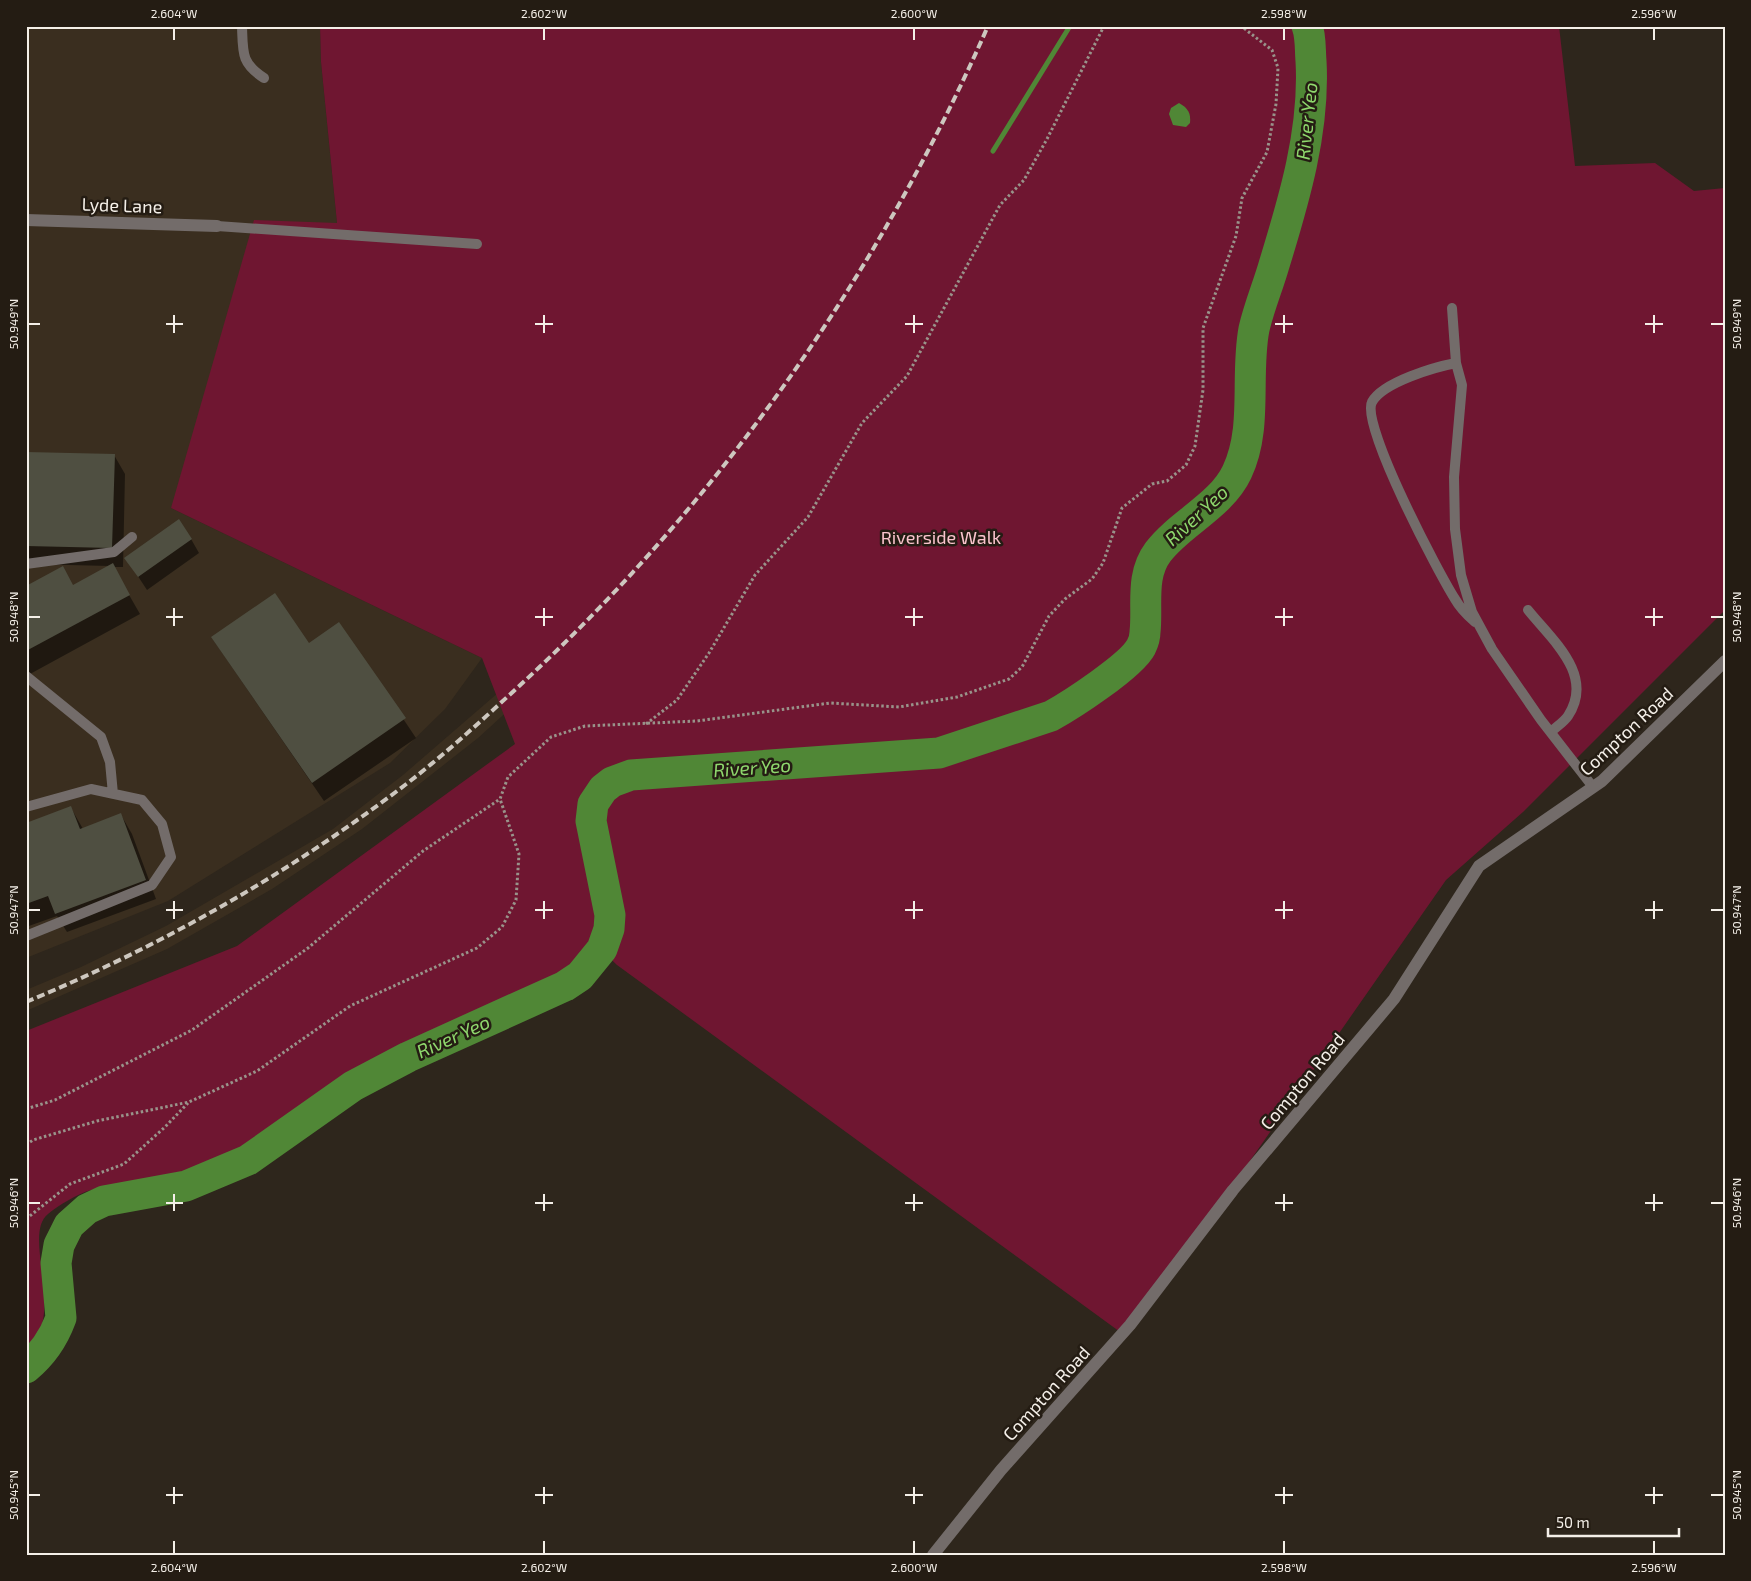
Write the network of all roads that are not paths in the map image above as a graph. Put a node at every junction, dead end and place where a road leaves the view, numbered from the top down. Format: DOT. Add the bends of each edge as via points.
graph roads {
  1 [pos="242,26"];
  2 [pos="264,78"];
  3 [pos="26,220"];
  4 [pos="217,226"];
  5 [pos="477,244"];
  6 [pos="1452,308"];
  7 [pos="1456,363"];
  8 [pos="132,537"];
  9 [pos="26,564"];
  10 [pos="1528,610"];
  11 [pos="1480,626"];
  12 [pos="1725,661"];
  13 [pos="26,676"];
  14 [pos="1551,732"];
  15 [pos="1593,787"];
  16 [pos="113,794"];
  17 [pos="26,807"];
  18 [pos="26,936"];
  19 [pos="933,1555"];
  1 -- 2 [label="lane" via="244,58 250,69"];
  3 -- 4 [label="street, Lyde Lane"];
  4 -- 5 [label="lane"];
  6 -- 7 [label="lane"];
  7 -- 11 [label="lane" via="1462,385 1455,453 1455,529 1461,575 1472,612"];
  7 -- 11 [label="lane" via="1429,368 1406,379 1380,394 1372,402 1370,411 1382,454 1435,566 1465,614"];
  8 -- 9 [label="lane" via="114,552"];
  10 -- 14 [label="lane" via="1568,660 1578,689 1568,717"];
  11 -- 14 [label="lane" via="1492,649"];
  12 -- 15 [label="street, Compton Road"];
  13 -- 16 [label="lane" via="101,737 110,762"];
  14 -- 15 [label="lane"];
  15 -- 19 [label="street, Compton Road" via="1479,866 1394,998 1233,1190 1130,1325 1001,1470"];
  16 -- 17 [label="lane" via="91,789"];
  16 -- 18 [label="lane" via="142,800 162,824 172,856 152,885"];
}
